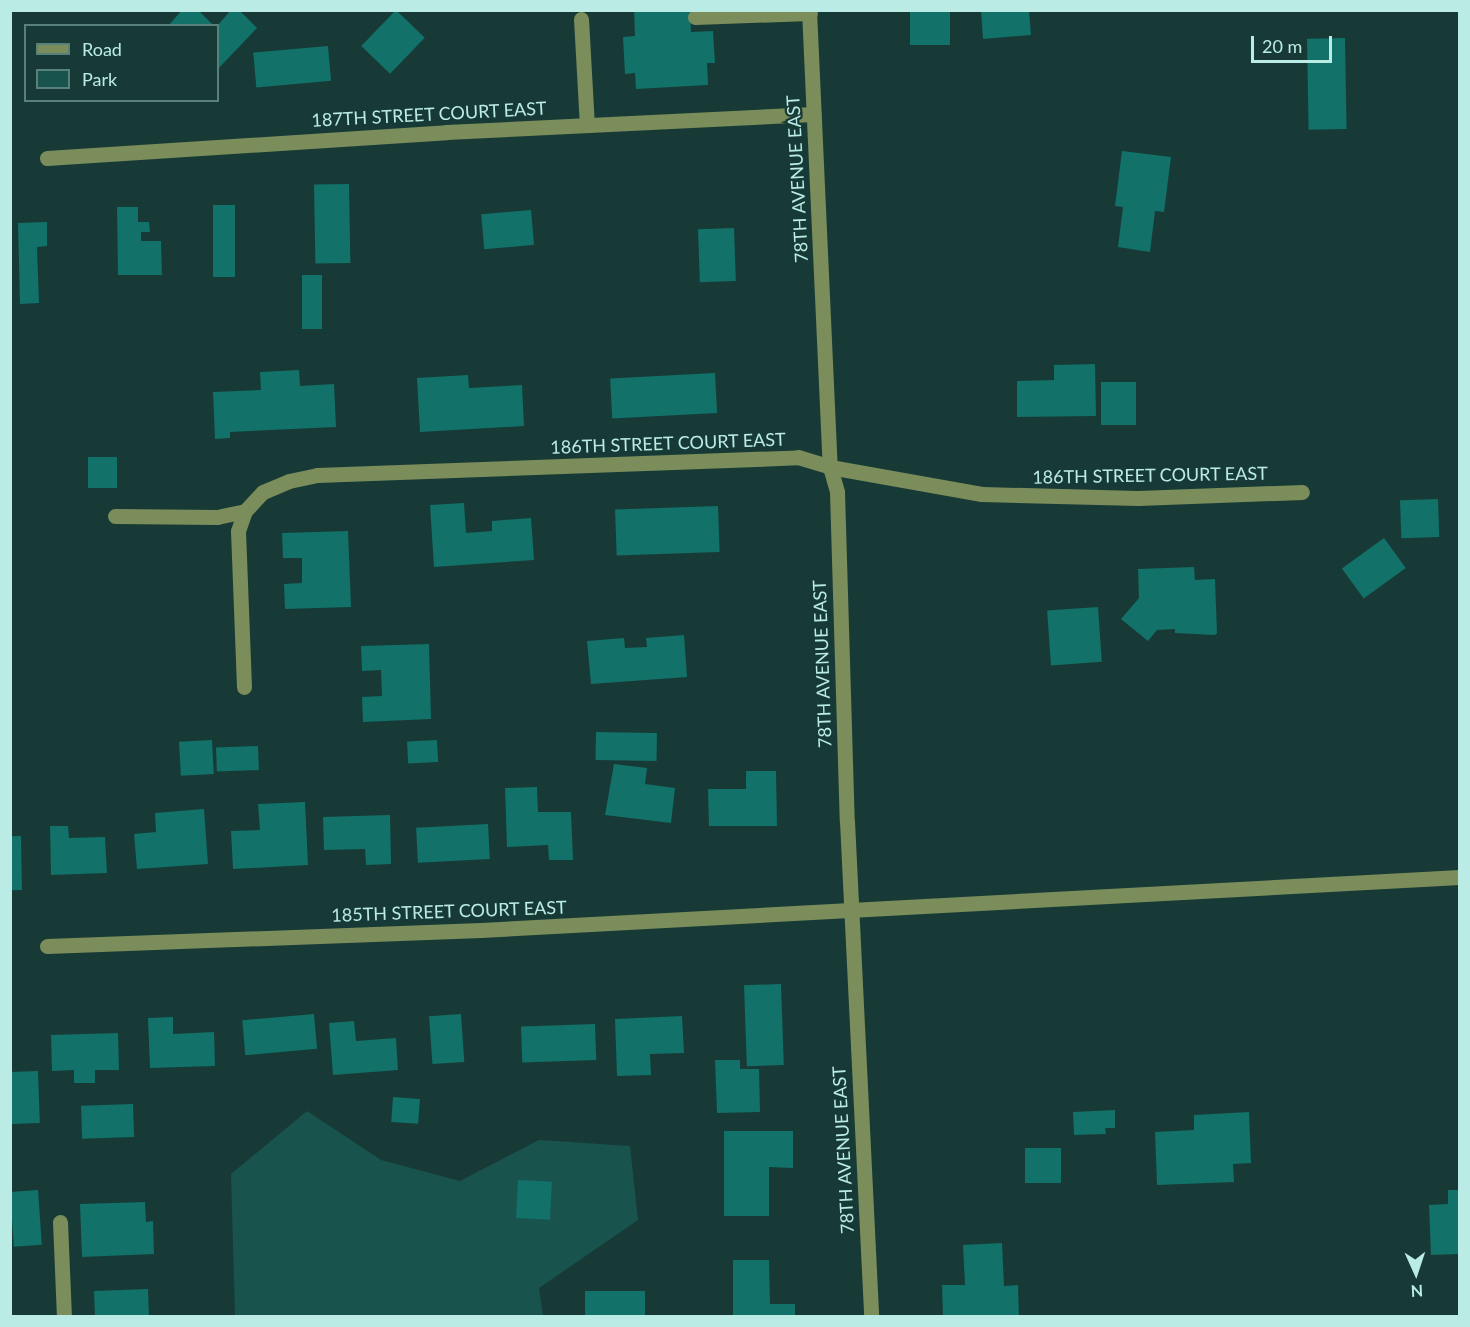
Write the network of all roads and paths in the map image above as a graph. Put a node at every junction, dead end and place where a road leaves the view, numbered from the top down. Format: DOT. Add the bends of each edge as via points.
graph roads {
  1 [pos="809,12"];
  2 [pos="695,17"];
  3 [pos="581,19"];
  4 [pos="814,114"];
  5 [pos="587,125"];
  6 [pos="47,158"];
  7 [pos="830,467"];
  8 [pos="1302,492"];
  9 [pos="245,511"];
  10 [pos="115,516"];
  11 [pos="243,687"];
  12 [pos="1460,877"];
  13 [pos="852,910"];
  14 [pos="47,946"];
  15 [pos="60,1222"];
  16 [pos="64,1317"];
  17 [pos="871,1317"];
  1 -- 2 [label="street"];
  1 -- 4 [label="street, 78TH AVENUE EAST"];
  3 -- 5 [label="street"];
  4 -- 5 [label="street, 187TH STREET COURT EAST"];
  4 -- 7 [label="street, 78TH AVENUE EAST"];
  5 -- 6 [label="street, 187TH STREET COURT EAST"];
  7 -- 8 [label="street, 186TH STREET COURT EAST" via="993,495 1138,498"];
  7 -- 9 [label="street, 186TH STREET COURT EAST" via="798,457 317,475 263,492"];
  7 -- 13 [label="street, 78TH AVENUE EAST" via="837,492"];
  9 -- 10 [label="street" via="217,517"];
  9 -- 11 [label="street" via="238,531"];
  12 -- 13 [label="street, 185TH STREET COURT EAST"];
  13 -- 14 [label="street, 185TH STREET COURT EAST" via="481,930"];
  13 -- 17 [label="street, 78TH AVENUE EAST"];
  15 -- 16 [label="street"];
}
